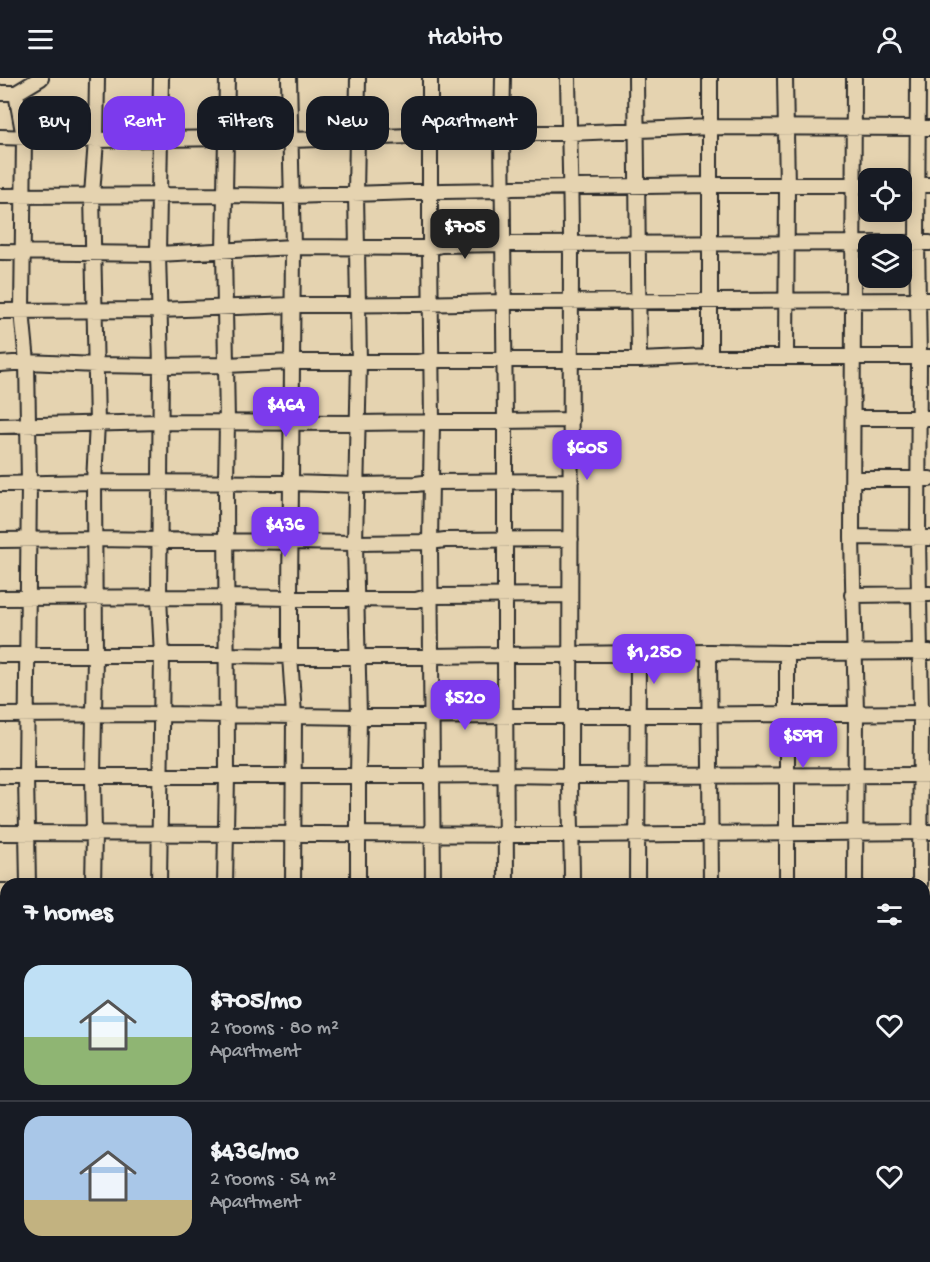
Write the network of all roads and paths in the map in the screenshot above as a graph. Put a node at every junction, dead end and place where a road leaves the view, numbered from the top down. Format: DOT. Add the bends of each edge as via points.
graph roads {
  1 [pos="41,78"];
  2 [pos="97,78"];
  3 [pos="161,78"];
  4 [pos="227,78"];
  5 [pos="289,78"];
  6 [pos="358,78"];
  7 [pos="430,78"];
  8 [pos="503,78"];
  9 [pos="568,78"];
  10 [pos="636,78"];
  11 [pos="710,78"];
  12 [pos="785,78"];
  13 [pos="854,78"];
  14 [pos="918,78"];
  15 [pos="0,93"];
  16 [pos="16,93"];
  17 [pos="161,96"];
  18 [pos="227,96"];
  19 [pos="290,96"];
  20 [pos="358,96"];
  21 [pos="430,96"];
  22 [pos="503,96"];
  23 [pos="18,104"];
  24 [pos="710,127"];
  25 [pos="786,127"];
  26 [pos="854,127"];
  27 [pos="923,128"];
  28 [pos="636,131"];
  29 [pos="537,133"];
  30 [pos="569,133"];
  31 [pos="0,137"];
  32 [pos="18,137"];
  33 [pos="91,140"];
  34 [pos="96,140"];
  35 [pos="103,140"];
  36 [pos="24,150"];
  37 [pos="160,150"];
  38 [pos="227,150"];
  39 [pos="291,150"];
  40 [pos="357,150"];
  41 [pos="430,150"];
  42 [pos="502,150"];
  43 [pos="711,185"];
  44 [pos="852,185"];
  45 [pos="858,185"];
  46 [pos="787,186"];
  47 [pos="923,186"];
  48 [pos="570,187"];
  49 [pos="637,187"];
  50 [pos="503,190"];
  51 [pos="429,192"];
  52 [pos="356,194"];
  53 [pos="92,195"];
  54 [pos="158,195"];
  55 [pos="225,195"];
  56 [pos="0,196"];
  57 [pos="291,196"];
  58 [pos="25,197"];
  59 [pos="710,243"];
  60 [pos="787,243"];
  61 [pos="852,243"];
  62 [pos="923,243"];
  63 [pos="504,244"];
  64 [pos="571,244"];
  65 [pos="638,244"];
  66 [pos="292,247"];
  67 [pos="357,248"];
  68 [pos="430,248"];
  69 [pos="225,250"];
  70 [pos="0,252"];
  71 [pos="23,253"];
  72 [pos="93,253"];
  73 [pos="158,254"];
  74 [pos="854,300"];
  75 [pos="638,301"];
  76 [pos="787,301"];
  77 [pos="924,301"];
  78 [pos="503,302"];
  79 [pos="570,302"];
  80 [pos="711,302"];
  81 [pos="431,303"];
  82 [pos="358,304"];
  83 [pos="292,305"];
  84 [pos="226,307"];
  85 [pos="94,310"];
  86 [pos="159,310"];
  87 [pos="0,311"];
  88 [pos="22,311"];
  89 [pos="710,357"];
  90 [pos="786,357"];
  91 [pos="854,357"];
  92 [pos="924,357"];
  93 [pos="570,359"];
  94 [pos="432,360"];
  95 [pos="504,360"];
  96 [pos="639,360"];
  97 [pos="358,361"];
  98 [pos="27,362"];
  99 [pos="292,362"];
  100 [pos="0,364"];
  101 [pos="96,365"];
  102 [pos="227,365"];
  103 [pos="161,366"];
  104 [pos="853,418"];
  105 [pos="924,418"];
  106 [pos="571,420"];
  107 [pos="505,421"];
  108 [pos="160,422"];
  109 [pos="227,422"];
  110 [pos="291,422"];
  111 [pos="432,422"];
  112 [pos="97,423"];
  113 [pos="358,423"];
  114 [pos="28,425"];
  115 [pos="0,426"];
  116 [pos="853,479"];
  117 [pos="924,479"];
  118 [pos="505,481"];
  119 [pos="571,481"];
  120 [pos="94,482"];
  121 [pos="431,482"];
  122 [pos="29,483"];
  123 [pos="160,483"];
  124 [pos="226,483"];
  125 [pos="291,483"];
  126 [pos="0,484"];
  127 [pos="357,485"];
  128 [pos="852,537"];
  129 [pos="924,538"];
  130 [pos="94,539"];
  131 [pos="504,539"];
  132 [pos="571,539"];
  133 [pos="0,540"];
  134 [pos="29,540"];
  135 [pos="159,540"];
  136 [pos="226,541"];
  137 [pos="430,542"];
  138 [pos="290,543"];
  139 [pos="355,543"];
  140 [pos="924,594"];
  141 [pos="852,595"];
  142 [pos="431,596"];
  143 [pos="504,596"];
  144 [pos="570,596"];
  145 [pos="94,597"];
  146 [pos="226,597"];
  147 [pos="0,598"];
  148 [pos="28,598"];
  149 [pos="159,598"];
  150 [pos="290,598"];
  151 [pos="357,599"];
  152 [pos="709,652"];
  153 [pos="925,652"];
  154 [pos="855,653"];
  155 [pos="95,654"];
  156 [pos="570,654"];
  157 [pos="638,654"];
  158 [pos="787,654"];
  159 [pos="0,655"];
  160 [pos="162,655"];
  161 [pos="226,655"];
  162 [pos="505,655"];
  163 [pos="28,656"];
  164 [pos="290,656"];
  165 [pos="431,656"];
  166 [pos="358,657"];
  167 [pos="856,713"];
  168 [pos="926,713"];
  169 [pos="161,714"];
  170 [pos="710,714"];
  171 [pos="787,714"];
  172 [pos="0,715"];
  173 [pos="94,715"];
  174 [pos="226,715"];
  175 [pos="294,715"];
  176 [pos="432,715"];
  177 [pos="505,715"];
  178 [pos="638,715"];
  179 [pos="27,716"];
  180 [pos="571,716"];
  181 [pos="359,717"];
  182 [pos="787,774"];
  183 [pos="855,774"];
  184 [pos="432,775"];
  185 [pos="506,775"];
  186 [pos="926,775"];
  187 [pos="0,776"];
  188 [pos="93,776"];
  189 [pos="160,776"];
  190 [pos="226,776"];
  191 [pos="357,776"];
  192 [pos="570,776"];
  193 [pos="637,776"];
  194 [pos="711,776"];
  195 [pos="26,777"];
  196 [pos="293,777"];
  197 [pos="926,832"];
  198 [pos="0,833"];
  199 [pos="94,833"];
  200 [pos="358,833"];
  201 [pos="710,833"];
  202 [pos="787,833"];
  203 [pos="855,833"];
  204 [pos="27,834"];
  205 [pos="159,834"];
  206 [pos="293,834"];
  207 [pos="433,834"];
  208 [pos="506,834"];
  209 [pos="637,834"];
  210 [pos="225,835"];
  211 [pos="572,835"];
  212 [pos="27,878"];
  213 [pos="93,878"];
  214 [pos="159,878"];
  215 [pos="225,878"];
  216 [pos="293,878"];
  217 [pos="358,878"];
  218 [pos="433,878"];
  219 [pos="506,878"];
  220 [pos="573,878"];
  221 [pos="637,878"];
  222 [pos="711,878"];
  223 [pos="787,878"];
  224 [pos="855,878"];
  225 [pos="921,878"];
  1 -- 16 [label="street"];
  2 -- 34 [label="street"];
  3 -- 17 [label="street"];
  4 -- 18 [label="street"];
  5 -- 19 [label="street"];
  6 -- 20 [label="street"];
  7 -- 21 [label="street"];
  8 -- 22 [label="street"];
  9 -- 30 [label="street"];
  10 -- 28 [label="street"];
  11 -- 24 [label="street"];
  12 -- 25 [label="street"];
  13 -- 26 [label="street"];
  14 -- 27 [label="street"];
  15 -- 16 [label="street"];
  16 -- 23 [label="street"];
  24 -- 25 [label="street"];
  24 -- 28 [label="street"];
  24 -- 43 [label="street"];
  25 -- 26 [label="street"];
  25 -- 46 [label="street"];
  26 -- 27 [label="street"];
  26 -- 44 [label="street"];
  27 -- 47 [label="street"];
  28 -- 30 [label="street"];
  28 -- 49 [label="street"];
  29 -- 30 [label="street"];
  30 -- 48 [label="street"];
  31 -- 32 [label="street"];
  33 -- 34 [label="street"];
  34 -- 35 [label="street"];
  34 -- 53 [label="street"];
  36 -- 58 [label="street"];
  37 -- 54 [label="street"];
  38 -- 55 [label="street"];
  39 -- 57 [label="street"];
  40 -- 52 [label="street"];
  41 -- 51 [label="street"];
  42 -- 50 [label="street"];
  43 -- 46 [label="street"];
  43 -- 49 [label="street"];
  43 -- 59 [label="street"];
  44 -- 45 [label="street"];
  44 -- 46 [label="street"];
  44 -- 61 [label="street"];
  46 -- 60 [label="street"];
  47 -- 62 [label="street"];
  48 -- 49 [label="street"];
  48 -- 50 [label="street"];
  48 -- 64 [label="street"];
  49 -- 65 [label="street"];
  50 -- 51 [label="street"];
  50 -- 63 [label="street"];
  51 -- 52 [label="street"];
  51 -- 68 [label="street"];
  52 -- 57 [label="street"];
  52 -- 67 [label="street"];
  53 -- 54 [label="street"];
  53 -- 58 [label="street"];
  53 -- 72 [label="street"];
  54 -- 55 [label="street"];
  54 -- 73 [label="street"];
  55 -- 57 [label="street"];
  55 -- 69 [label="street"];
  56 -- 58 [label="street"];
  57 -- 66 [label="street"];
  58 -- 71 [label="street"];
  59 -- 60 [label="street"];
  59 -- 65 [label="street"];
  59 -- 80 [label="street"];
  60 -- 61 [label="street"];
  60 -- 76 [label="street"];
  61 -- 62 [label="street"];
  61 -- 74 [label="street"];
  62 -- 77 [label="street"];
  63 -- 64 [label="street"];
  63 -- 68 [label="street"];
  63 -- 78 [label="street"];
  64 -- 65 [label="street"];
  64 -- 79 [label="street"];
  65 -- 75 [label="street"];
  66 -- 67 [label="street"];
  66 -- 69 [label="street"];
  66 -- 83 [label="street"];
  67 -- 68 [label="street"];
  67 -- 82 [label="street"];
  68 -- 81 [label="street"];
  69 -- 73 [label="street"];
  69 -- 84 [label="street"];
  70 -- 71 [label="street"];
  71 -- 72 [label="street"];
  71 -- 88 [label="street"];
  72 -- 73 [label="street"];
  72 -- 85 [label="street"];
  73 -- 86 [label="street"];
  74 -- 76 [label="street"];
  74 -- 77 [label="street"];
  74 -- 91 [label="street"];
  75 -- 79 [label="street"];
  75 -- 80 [label="street"];
  75 -- 96 [label="street"];
  76 -- 80 [label="street"];
  76 -- 90 [label="street"];
  77 -- 92 [label="street"];
  78 -- 79 [label="street"];
  78 -- 81 [label="street"];
  78 -- 95 [label="street"];
  79 -- 93 [label="street"];
  80 -- 89 [label="street"];
  81 -- 82 [label="street"];
  81 -- 94 [label="street"];
  82 -- 83 [label="street"];
  82 -- 97 [label="street"];
  83 -- 84 [label="street"];
  83 -- 99 [label="street"];
  84 -- 86 [label="street"];
  84 -- 102 [label="street"];
  85 -- 86 [label="street"];
  85 -- 88 [label="street"];
  85 -- 101 [label="street"];
  86 -- 103 [label="street"];
  87 -- 88 [label="street"];
  88 -- 98 [label="street"];
  89 -- 90 [label="street"];
  89 -- 96 [label="street"];
  90 -- 91 [label="street"];
  91 -- 92 [label="street"];
  91 -- 104 [label="street"];
  92 -- 105 [label="street"];
  93 -- 95 [label="street"];
  93 -- 96 [label="street"];
  93 -- 106 [label="street"];
  94 -- 95 [label="street"];
  94 -- 97 [label="street"];
  94 -- 111 [label="street"];
  95 -- 107 [label="street"];
  97 -- 99 [label="street"];
  97 -- 113 [label="street"];
  98 -- 100 [label="street"];
  98 -- 101 [label="street"];
  98 -- 114 [label="street"];
  99 -- 102 [label="street"];
  99 -- 110 [label="street"];
  101 -- 103 [label="street"];
  101 -- 112 [label="street"];
  102 -- 103 [label="street"];
  102 -- 109 [label="street"];
  103 -- 108 [label="street"];
  104 -- 105 [label="street"];
  104 -- 116 [label="street"];
  105 -- 117 [label="street"];
  106 -- 107 [label="street"];
  106 -- 119 [label="street"];
  107 -- 111 [label="street"];
  107 -- 118 [label="street"];
  108 -- 109 [label="street"];
  108 -- 112 [label="street"];
  108 -- 123 [label="street"];
  109 -- 110 [label="street"];
  109 -- 124 [label="street"];
  110 -- 113 [label="street"];
  110 -- 125 [label="street"];
  111 -- 113 [label="street"];
  111 -- 121 [label="street"];
  112 -- 114 [label="street"];
  112 -- 120 [label="street"];
  113 -- 127 [label="street"];
  114 -- 115 [label="street"];
  114 -- 122 [label="street"];
  116 -- 117 [label="street"];
  116 -- 128 [label="street"];
  117 -- 129 [label="street"];
  118 -- 119 [label="street"];
  118 -- 121 [label="street"];
  118 -- 131 [label="street"];
  119 -- 132 [label="street"];
  120 -- 122 [label="street"];
  120 -- 123 [label="street"];
  120 -- 130 [label="street"];
  121 -- 127 [label="street"];
  121 -- 137 [label="street"];
  122 -- 126 [label="street"];
  122 -- 134 [label="street"];
  123 -- 124 [label="street"];
  123 -- 135 [label="street"];
  124 -- 125 [label="street"];
  124 -- 136 [label="street"];
  125 -- 127 [label="street"];
  125 -- 138 [label="street"];
  127 -- 139 [label="street"];
  128 -- 129 [label="street"];
  128 -- 141 [label="street"];
  129 -- 140 [label="street"];
  130 -- 134 [label="street"];
  130 -- 135 [label="street"];
  130 -- 145 [label="street"];
  131 -- 132 [label="street"];
  131 -- 137 [label="street"];
  131 -- 143 [label="street"];
  132 -- 144 [label="street"];
  133 -- 134 [label="street"];
  134 -- 148 [label="street"];
  135 -- 136 [label="street"];
  135 -- 149 [label="street"];
  136 -- 138 [label="street"];
  136 -- 146 [label="street"];
  137 -- 139 [label="street"];
  137 -- 142 [label="street"];
  138 -- 139 [label="street"];
  138 -- 150 [label="street"];
  139 -- 151 [label="street"];
  140 -- 141 [label="street"];
  140 -- 153 [label="street"];
  141 -- 154 [label="street"];
  142 -- 143 [label="street"];
  142 -- 151 [label="street" via="416,600"];
  142 -- 165 [label="street"];
  143 -- 144 [label="street"];
  143 -- 162 [label="street"];
  144 -- 156 [label="street"];
  145 -- 148 [label="street"];
  145 -- 149 [label="street"];
  145 -- 155 [label="street"];
  146 -- 149 [label="street"];
  146 -- 150 [label="street"];
  146 -- 161 [label="street"];
  147 -- 148 [label="street"];
  148 -- 163 [label="street"];
  149 -- 160 [label="street"];
  150 -- 151 [label="street"];
  150 -- 164 [label="street"];
  151 -- 166 [label="street"];
  152 -- 157 [label="street"];
  152 -- 158 [label="street"];
  152 -- 170 [label="street"];
  153 -- 154 [label="street"];
  153 -- 168 [label="street"];
  154 -- 158 [label="street"];
  154 -- 167 [label="street"];
  155 -- 160 [label="street"];
  155 -- 163 [label="street"];
  155 -- 173 [label="street"];
  156 -- 157 [label="street"];
  156 -- 162 [label="street"];
  156 -- 180 [label="street"];
  157 -- 178 [label="street"];
  158 -- 171 [label="street"];
  159 -- 163 [label="street"];
  160 -- 161 [label="street"];
  160 -- 169 [label="street"];
  161 -- 164 [label="street"];
  161 -- 174 [label="street"];
  162 -- 165 [label="street"];
  162 -- 177 [label="street"];
  163 -- 179 [label="street"];
  164 -- 166 [label="street"];
  164 -- 175 [label="street"];
  165 -- 166 [label="street"];
  165 -- 176 [label="street"];
  166 -- 181 [label="street"];
  167 -- 168 [label="street"];
  167 -- 171 [label="street"];
  167 -- 183 [label="street"];
  168 -- 186 [label="street"];
  169 -- 173 [label="street"];
  169 -- 174 [label="street"];
  169 -- 189 [label="street"];
  170 -- 171 [label="street"];
  170 -- 178 [label="street"];
  170 -- 194 [label="street"];
  171 -- 182 [label="street"];
  172 -- 179 [label="street"];
  173 -- 179 [label="street"];
  173 -- 188 [label="street"];
  174 -- 175 [label="street"];
  174 -- 190 [label="street"];
  175 -- 181 [label="street"];
  175 -- 196 [label="street"];
  176 -- 177 [label="street"];
  176 -- 181 [label="street"];
  176 -- 184 [label="street"];
  177 -- 180 [label="street"];
  177 -- 185 [label="street"];
  178 -- 180 [label="street"];
  178 -- 193 [label="street"];
  179 -- 195 [label="street"];
  180 -- 192 [label="street"];
  181 -- 191 [label="street"];
  182 -- 183 [label="street"];
  182 -- 194 [label="street"];
  182 -- 202 [label="street"];
  183 -- 186 [label="street"];
  183 -- 203 [label="street"];
  184 -- 185 [label="street"];
  184 -- 191 [label="street"];
  184 -- 207 [label="street"];
  185 -- 192 [label="street"];
  185 -- 208 [label="street"];
  186 -- 197 [label="street"];
  187 -- 195 [label="street"];
  188 -- 189 [label="street"];
  188 -- 195 [label="street"];
  188 -- 199 [label="street"];
  189 -- 190 [label="street"];
  189 -- 205 [label="street"];
  190 -- 196 [label="street"];
  190 -- 210 [label="street"];
  191 -- 196 [label="street"];
  191 -- 200 [label="street"];
  192 -- 193 [label="street"];
  192 -- 211 [label="street"];
  193 -- 194 [label="street"];
  193 -- 209 [label="street"];
  194 -- 201 [label="street"];
  195 -- 204 [label="street"];
  196 -- 206 [label="street"];
  197 -- 203 [label="street"];
  197 -- 225 [label="street"];
  198 -- 204 [label="street"];
  199 -- 204 [label="street"];
  199 -- 205 [label="street"];
  199 -- 213 [label="street"];
  200 -- 206 [label="street"];
  200 -- 207 [label="street"];
  200 -- 217 [label="street"];
  201 -- 202 [label="street"];
  201 -- 209 [label="street"];
  201 -- 222 [label="street"];
  202 -- 203 [label="street"];
  202 -- 223 [label="street"];
  203 -- 224 [label="street"];
  204 -- 212 [label="street"];
  205 -- 210 [label="street"];
  205 -- 214 [label="street"];
  206 -- 210 [label="street"];
  206 -- 216 [label="street"];
  207 -- 208 [label="street"];
  207 -- 218 [label="street"];
  208 -- 211 [label="street"];
  208 -- 219 [label="street"];
  209 -- 211 [label="street"];
  209 -- 221 [label="street"];
  210 -- 215 [label="street"];
  211 -- 220 [label="street"];
}
